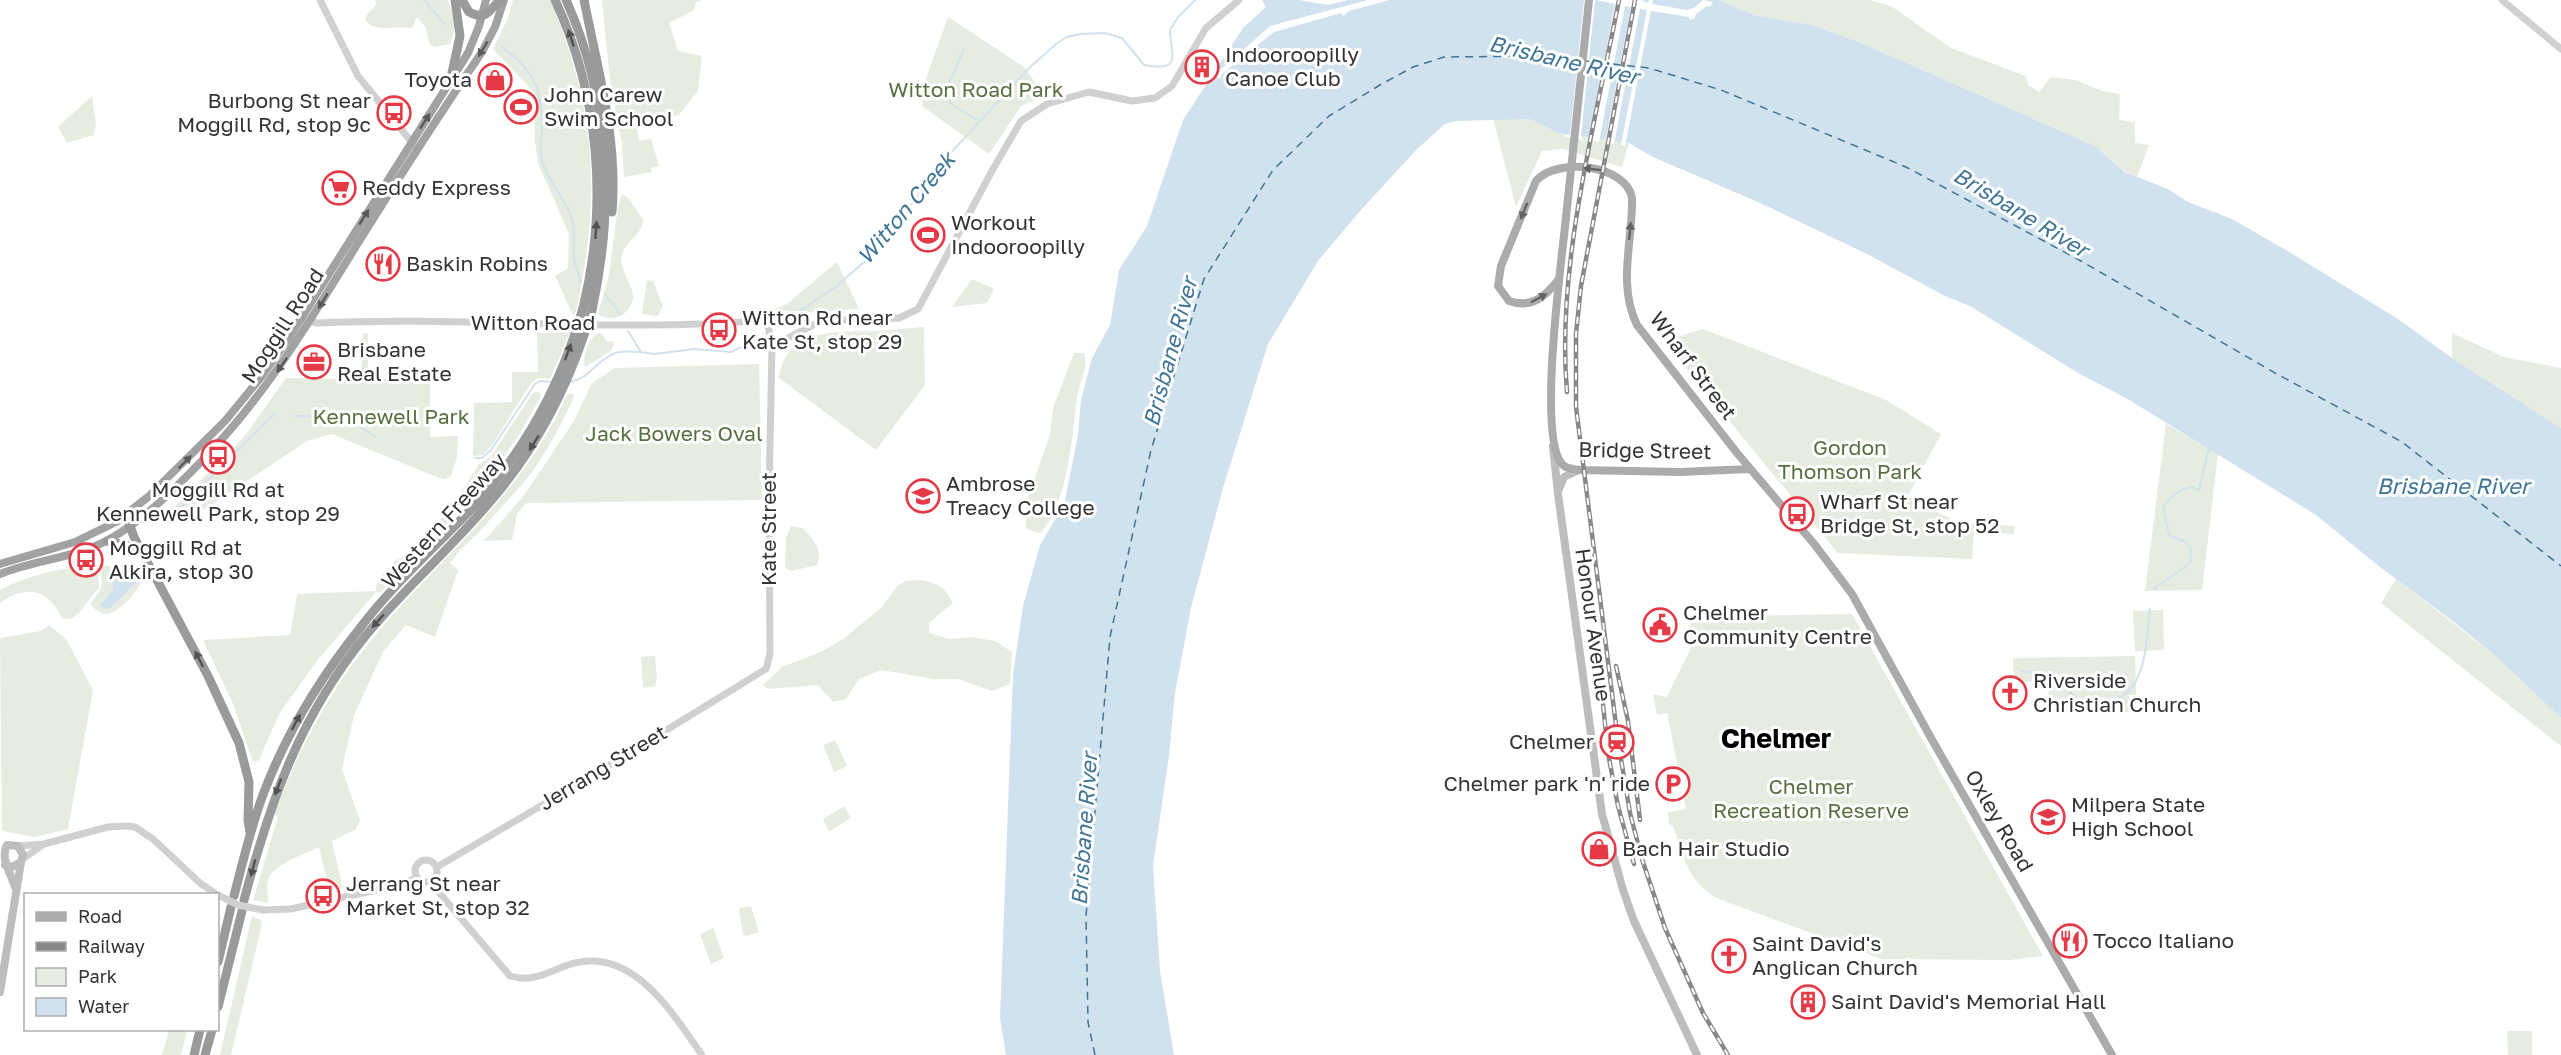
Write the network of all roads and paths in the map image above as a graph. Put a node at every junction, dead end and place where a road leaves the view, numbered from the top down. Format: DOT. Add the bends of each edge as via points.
graph roads {
  1 [pos="320,0"];
  2 [pos="455,0"];
  3 [pos="462,0"];
  4 [pos="486,0"];
  5 [pos="502,0"];
  6 [pos="555,0"];
  7 [pos="566,0"];
  8 [pos="584,0"];
  9 [pos="1239,0"];
  10 [pos="1590,0"];
  11 [pos="2502,0"];
  12 [pos="482,15"];
  13 [pos="2561,50"];
  14 [pos="450,82"];
  15 [pos="411,141"];
  16 [pos="418,148"];
  17 [pos="603,248"];
  18 [pos="1559,279"];
  19 [pos="587,309"];
  20 [pos="300,319"];
  21 [pos="767,320"];
  22 [pos="310,322"];
  23 [pos="579,334"];
  24 [pos="772,346"];
  25 [pos="557,391"];
  26 [pos="1553,446"];
  27 [pos="1750,469"];
  28 [pos="1579,470"];
  29 [pos="1558,494"];
  30 [pos="126,515"];
  31 [pos="130,526"];
  32 [pos="107,541"];
  33 [pos="141,549"];
  34 [pos="0,564"];
  35 [pos="0,574"];
  36 [pos="1857,604"];
  37 [pos="767,666"];
  38 [pos="250,834"];
  39 [pos="44,843"];
  40 [pos="18,846"];
  41 [pos="2,847"];
  42 [pos="22,860"];
  43 [pos="2,861"];
  44 [pos="436,867"];
  45 [pos="417,878"];
  46 [pos="430,882"];
  47 [pos="15,888"];
  48 [pos="215,893"];
  49 [pos="219,896"];
  50 [pos="234,896"];
  51 [pos="244,900"];
  52 [pos="231,907"];
  53 [pos="242,910"];
  54 [pos="219,958"];
  55 [pos="0,992"];
  56 [pos="219,1003"];
  57 [pos="200,1031"];
  58 [pos="211,1031"];
  59 [pos="194,1055"];
  60 [pos="205,1055"];
  61 [pos="702,1055"];
  62 [pos="1697,1055"];
  63 [pos="2112,1055"];
  1 -- 15 [label="street" via="358,76"];
  2 -- 14 [label="highway" via="460,36"];
  3 -- 12 [label="highway" via="470,12"];
  4 -- 12 [label="highway, Moggill Road"];
  5 -- 12 [label="highway"];
  5 -- 16 [label="highway, Moggill Road, one-way" via="495,27 482,52"];
  19 -- 6 [label="highway, Western Freeway, one-way" via="596,234 595,149 579,64"];
  7 -- 17 [label="highway, Western Freeway" via="599,104 607,206"];
  8 -- 17 [label="highway" via="612,141 614,193 610,235"];
  9 -- 24 [label="street" via="1206,28 1173,86 1155,98 1132,101 1089,92 1047,104 1021,121 918,309 899,318 821,321"];
  10 -- 18 [label="main road, Honour Avenue, bridge"];
  11 -- 13 [label="street"];
  12 -- 14 [label="highway, Moggill Road" via="472,44"];
  15 -- 14 [label="highway, Moggill Road, one-way"];
  15 -- 16 [label="street"];
  20 -- 15 [label="highway, Moggill Road, one-way"];
  16 -- 22 [label="highway, Moggill Road, one-way"];
  17 -- 19 [label="highway, Western Freeway"];
  18 -- 26 [label="main road, Honour Avenue" via="1552,343"];
  27 -- 18 [label="main road, Wharf Street, one-way" via="1637,325 1627,294 1631,193 1624,181 1608,172 1570,168 1548,171 1538,179 1497,284 1503,295 1515,303 1533,302 1547,294"];
  19 -- 23 [label="highway, Western Freeway, bridge"];
  20 -- 22 [label="street, Witton Road"];
  30 -- 20 [label="highway, Moggill Road, one-way" via="225,421 262,376"];
  21 -- 22 [label="street, Witton Road" via="625,324"];
  21 -- 24 [label="street, Kate Street"];
  22 -- 31 [label="highway, Moggill Road, one-way" via="271,381 229,433 182,482"];
  25 -- 23 [label="highway, Western Freeway, one-way" via="561,370"];
  23 -- 25 [label="highway, Western Freeway" via="571,370"];
  24 -- 37 [label="street, Kate Street"];
  38 -- 25 [label="highway, Western Freeway, one-way" via="284,748 328,670 362,625 494,482"];
  25 -- 51 [label="highway, Western Freeway, one-way" via="532,446 505,484 380,618 335,678 285,768"];
  26 -- 28 [label="main road, Bridge Street" via="1563,465"];
  26 -- 29 [label="main road, Honour Avenue"];
  27 -- 28 [label="main road, Bridge Street"];
  27 -- 36 [label="main road, Wharf Street" via="1815,545"];
  28 -- 29 [label="main road" via="1564,477"];
  29 -- 62 [label="main road, Honour Avenue" via="1602,814 1634,921"];
  30 -- 31 [label="highway"];
  30 -- 34 [label="highway, Moggill Road" via="88,537"];
  31 -- 32 [label="highway, Moggill Road"];
  31 -- 33 [label="highway"];
  32 -- 33 [label="highway"];
  32 -- 35 [label="highway, Moggill Road"];
  38 -- 33 [label="highway, one-way" via="249,782 239,743"];
  36 -- 63 [label="main road, Oxley Road"];
  37 -- 44 [label="street, Jerrang Street"];
  38 -- 50 [label="highway"];
  39 -- 40 [label="street"];
  39 -- 42 [label="street"];
  39 -- 48 [label="street" via="120,825 135,828"];
  40 -- 41 [label="main road"];
  40 -- 42 [label="main road"];
  41 -- 43 [label="main road"];
  42 -- 43 [label="main road" via="15,866"];
  42 -- 47 [label="main road"];
  43 -- 47 [label="main road"];
  44 -- 45 [label="street" via="426,860 418,863"];
  44 -- 46 [label="street" via="436,876"];
  45 -- 46 [label="street"];
  45 -- 49 [label="street, bridge" via="291,909 263,910 238,905"];
  46 -- 61 [label="street" via="510,976 528,980 581,961 601,960 618,965 634,974 659,1000"];
  47 -- 55 [label="main road"];
  52 -- 54 [label="highway"];
  53 -- 56 [label="highway"];
  57 -- 59 [label="highway"];
  58 -- 60 [label="highway"];
}
